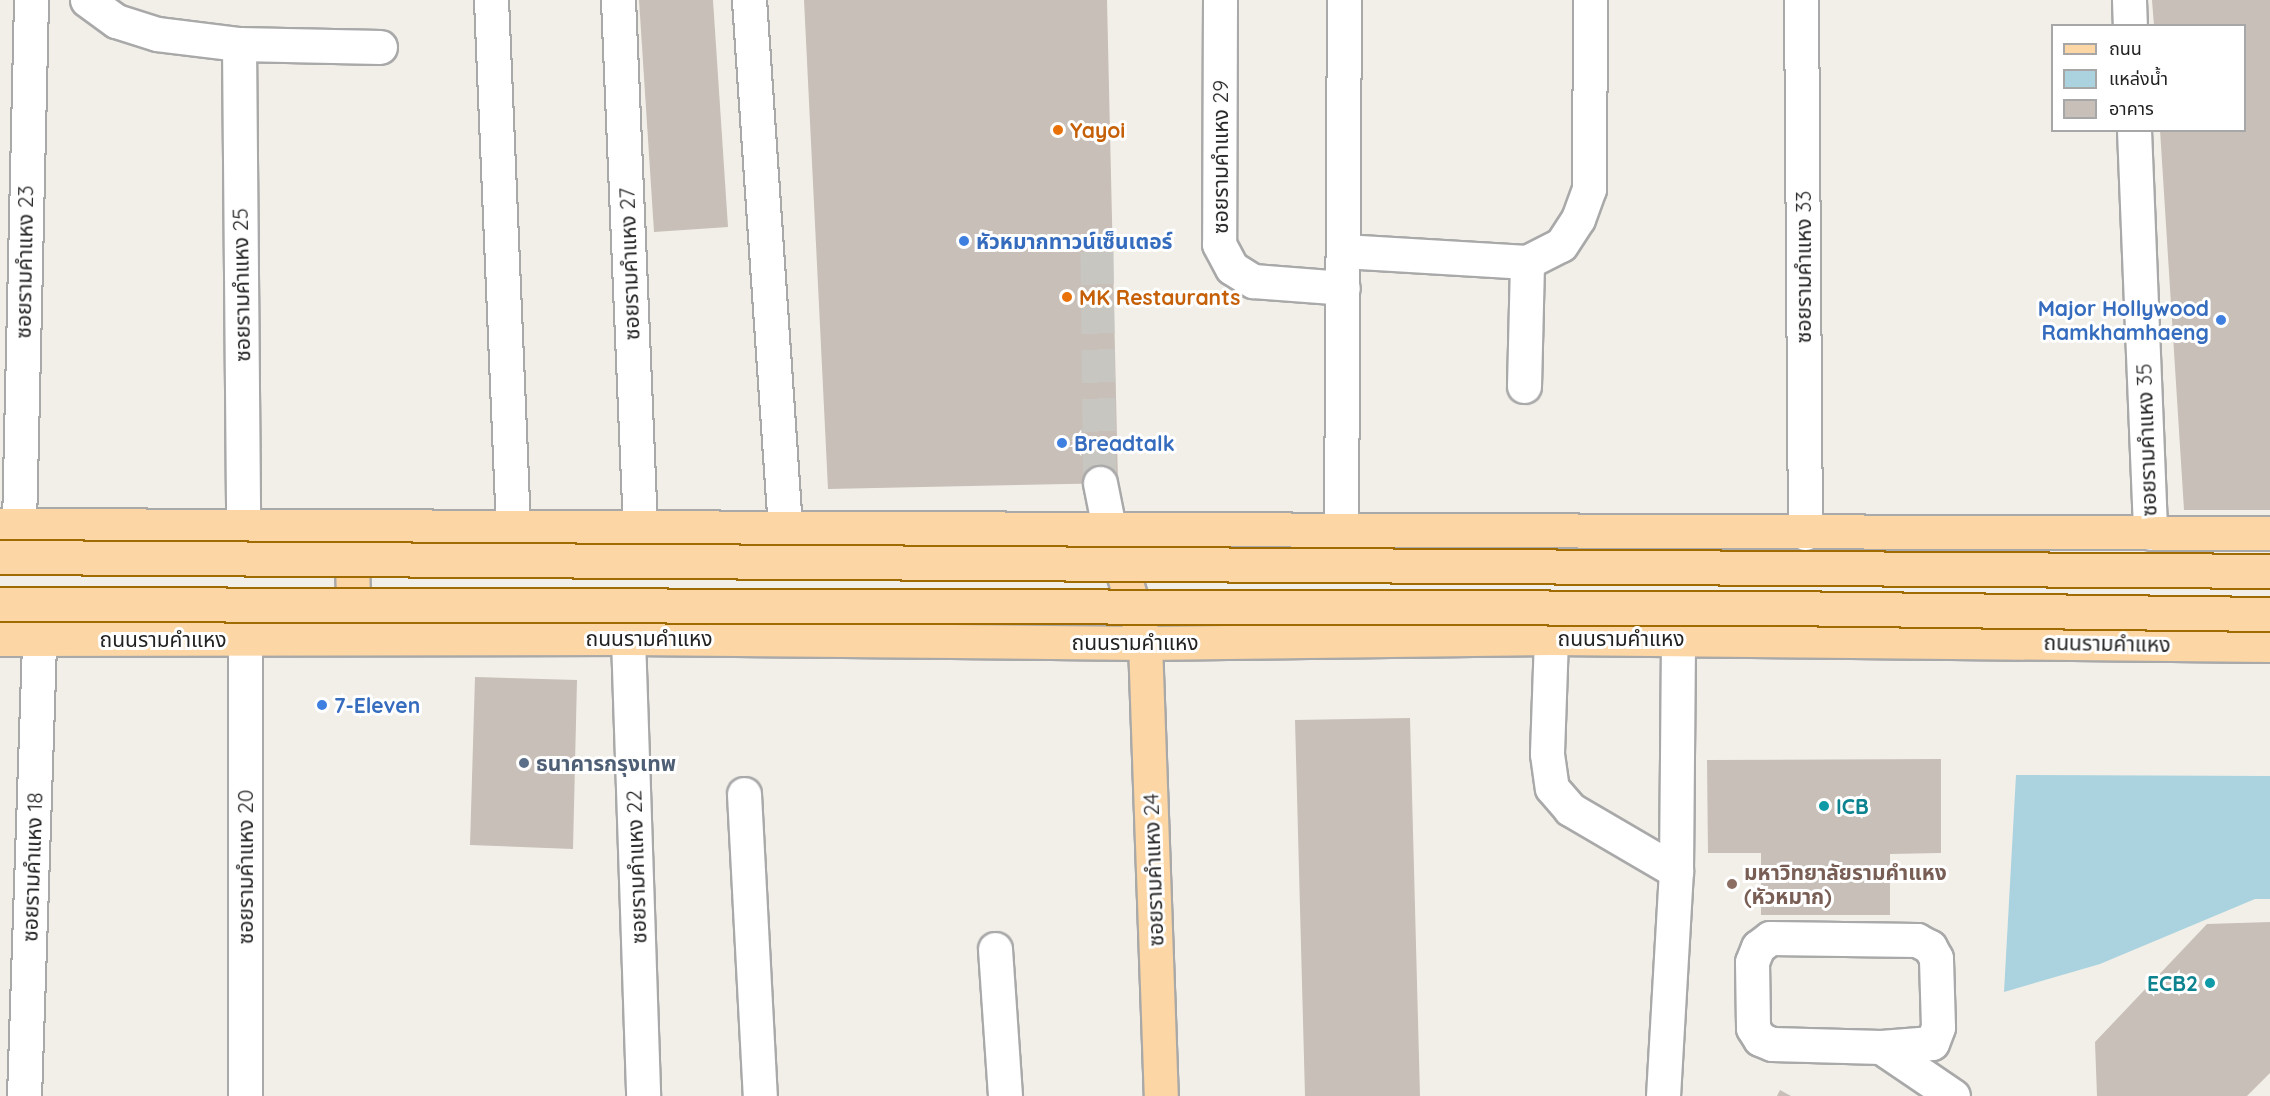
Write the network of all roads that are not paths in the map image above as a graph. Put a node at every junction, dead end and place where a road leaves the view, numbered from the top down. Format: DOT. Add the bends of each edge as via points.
graph roads {
  1 [pos="31,0"];
  2 [pos="87,0"];
  3 [pos="491,0"];
  4 [pos="618,0"];
  5 [pos="749,0"];
  6 [pos="1220,0"];
  7 [pos="1344,0"];
  8 [pos="1590,0"];
  9 [pos="1801,0"];
  10 [pos="2129,0"];
  11 [pos="2130,24"];
  12 [pos="239,44"];
  13 [pos="380,47"];
  14 [pos="2134,132"];
  15 [pos="1343,251"];
  16 [pos="1527,262"];
  17 [pos="1342,288"];
  18 [pos="1524,386"];
  19 [pos="1100,483"];
  20 [pos="10,525"];
  21 [pos="243,525"];
  22 [pos="351,525"];
  23 [pos="513,527"];
  24 [pos="640,528"];
  25 [pos="785,528"];
  26 [pos="1109,528"];
  27 [pos="1341,529"];
  28 [pos="1805,533"];
  29 [pos="2150,533"];
  30 [pos="2270,533"];
  31 [pos="0,557"];
  32 [pos="2270,571"];
  33 [pos="0,604"];
  34 [pos="2270,614"];
  35 [pos="628,638"];
  36 [pos="1551,638"];
  37 [pos="0,639"];
  38 [pos="39,639"];
  39 [pos="245,639"];
  40 [pos="354,639"];
  41 [pos="1678,639"];
  42 [pos="1145,643"];
  43 [pos="2270,645"];
  44 [pos="744,794"];
  45 [pos="1676,871"];
  46 [pos="995,950"];
  47 [pos="1881,1047"];
  48 [pos="24,1096"];
  49 [pos="245,1096"];
  50 [pos="643,1096"];
  51 [pos="760,1096"];
  52 [pos="1005,1096"];
  53 [pos="1161,1096"];
  54 [pos="1663,1096"];
  55 [pos="1953,1096"];
  1 -- 20 [label="street, ซอยรามคำแหง 23"];
  2 -- 12 [label="street" via="116,21 147,31"];
  3 -- 23 [label="street"];
  4 -- 24 [label="street, ซอยรามคำแหง 27"];
  5 -- 25 [label="street"];
  6 -- 17 [label="street, ซอยรามคำแหง 29" via="1219,244 1232,268 1253,281"];
  7 -- 15 [label="street"];
  8 -- 16 [label="street" via="1589,189 1578,219 1561,245"];
  9 -- 28 [label="street, ซอยรามคำแหง 33"];
  10 -- 11 [label="street"];
  12 -- 13 [label="street"];
  12 -- 21 [label="street, ซอยรามคำแหง 25"];
  14 -- 29 [label="street, ซอยรามคำแหง 35"];
  15 -- 16 [label="street"];
  15 -- 17 [label="street"];
  16 -- 18 [label="street"];
  17 -- 27 [label="street"];
  19 -- 26 [label="street"];
  20 -- 21 [label="main road"];
  21 -- 22 [label="main road"];
  22 -- 23 [label="main road"];
  22 -- 40 [label="main road"];
  23 -- 24 [label="main road"];
  24 -- 25 [label="main road"];
  25 -- 26 [label="main road"];
  26 -- 27 [label="main road"];
  26 -- 42 [label="main road, ซอยรามคำแหง 24"];
  27 -- 28 [label="main road"];
  28 -- 29 [label="main road"];
  29 -- 30 [label="main road"];
  31 -- 32 [label="main road, bridge"];
  33 -- 34 [label="main road, ถนนรามคำแหง, bridge" via="1778,608"];
  35 -- 40 [label="main road, ถนนรามคำแหง"];
  35 -- 42 [label="main road, ถนนรามคำแหง"];
  35 -- 50 [label="street, ซอยรามคำแหง 22"];
  36 -- 41 [label="main road, ถนนรามคำแหง"];
  36 -- 42 [label="main road, ถนนรามคำแหง"];
  36 -- 45 [label="street" via="1547,754 1552,788 1570,809"];
  37 -- 38 [label="main road, ถนนรามคำแหง"];
  38 -- 39 [label="main road, ถนนรามคำแหง"];
  38 -- 48 [label="street, ซอยรามคำแหง 18"];
  39 -- 40 [label="main road, ถนนรามคำแหง"];
  39 -- 49 [label="street, ซอยรามคำแหง 20"];
  41 -- 43 [label="main road, ถนนรามคำแหง"];
  41 -- 45 [label="street"];
  42 -- 53 [label="main road, ซอยรามคำแหง 24"];
  44 -- 51 [label="street"];
  45 -- 54 [label="street"];
  46 -- 52 [label="street"];
  47 -- 47 [label="street" via="1772,1044 1760,1039 1753,1028 1752,962 1758,946 1770,938 1917,940 1930,947 1936,958 1938,1027 1932,1043"];
  47 -- 55 [label="street"];
}
